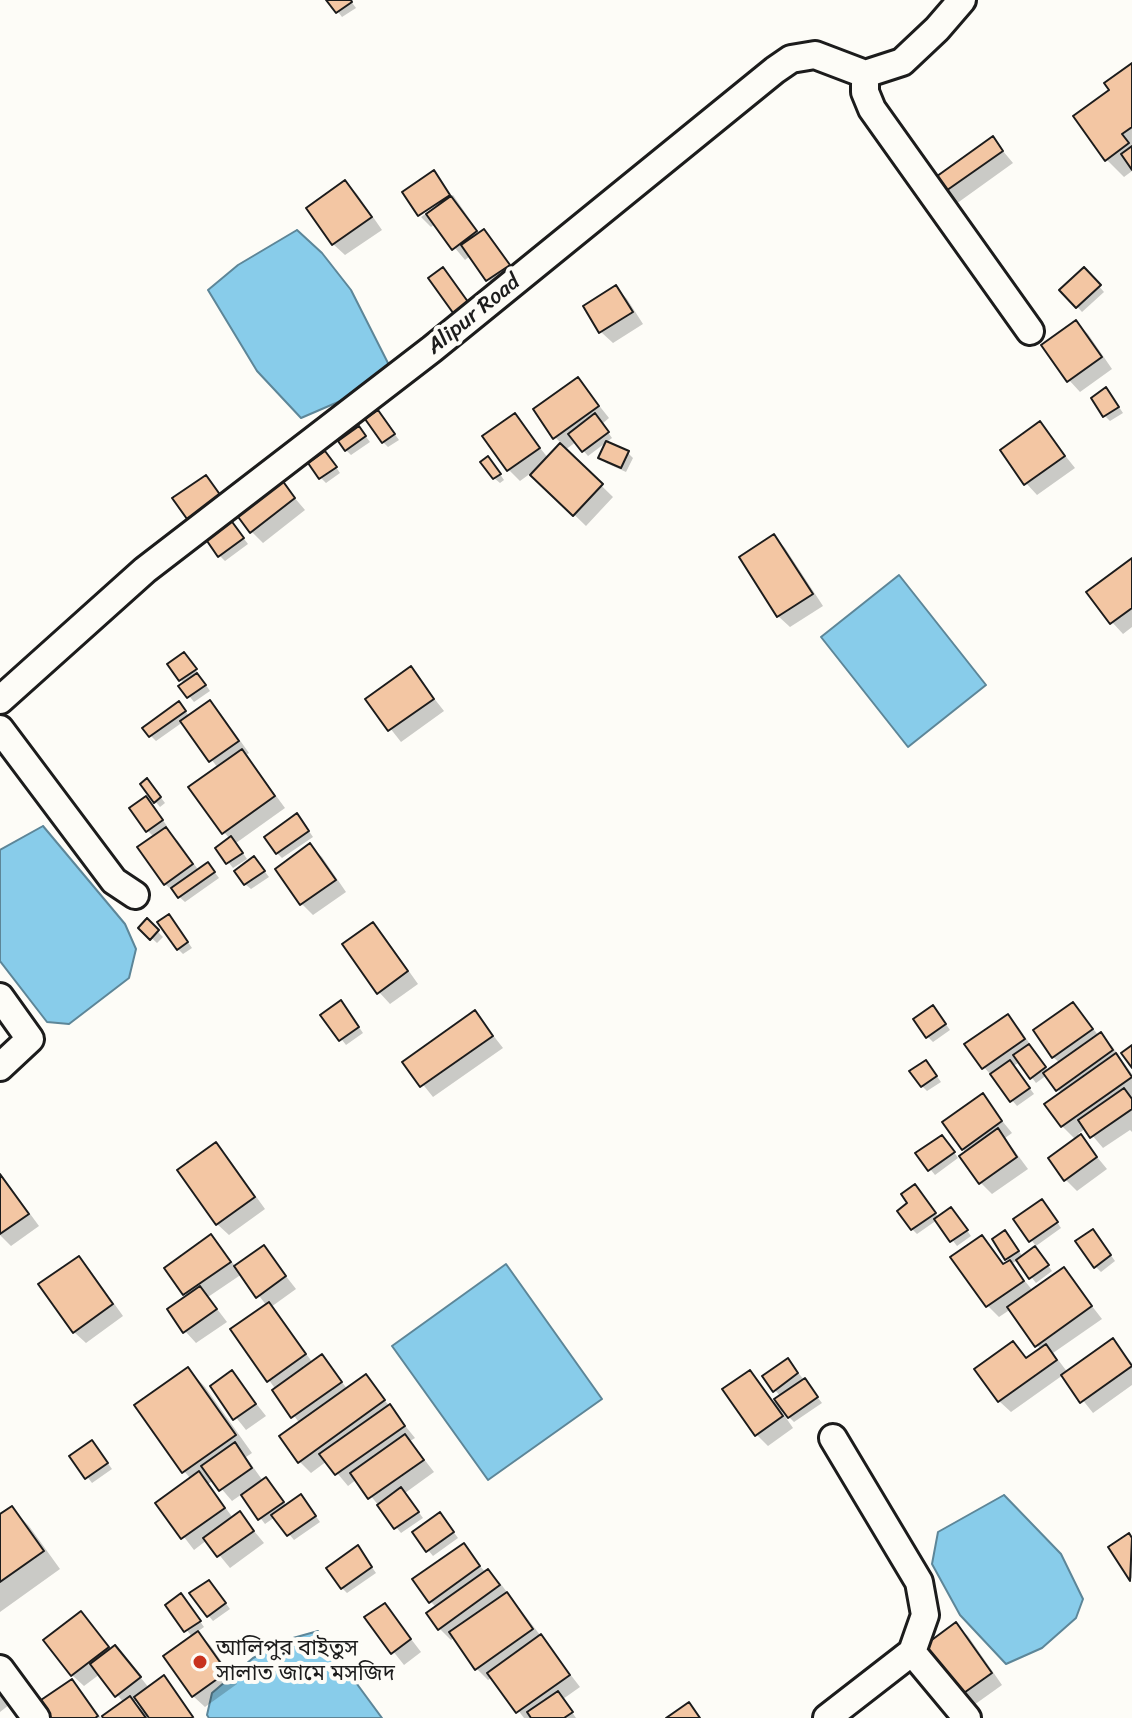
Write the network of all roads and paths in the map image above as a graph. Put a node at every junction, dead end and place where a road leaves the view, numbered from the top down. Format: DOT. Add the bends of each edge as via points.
graph roads {
  1 [pos="962,0"];
  2 [pos="865,74"];
  3 [pos="1030,331"];
  4 [pos="0,700"];
  5 [pos="0,729"];
  6 [pos="135,895"];
  7 [pos="0,997"];
  8 [pos="0,1067"];
  9 [pos="833,1438"];
  10 [pos="912,1652"];
  11 [pos="0,1669"];
  12 [pos="36,1718"];
  13 [pos="827,1718"];
  14 [pos="967,1718"];
  1 -- 2 [label="street" via="902,62"];
  2 -- 3 [label="street" via="872,109"];
  2 -- 4 [label="street, Alipur Road" via="815,55 791,59 775,70 432,349 145,570"];
  5 -- 6 [label="street" via="114,881"];
  7 -- 8 [label="street" via="30,1039"];
  9 -- 10 [label="street" via="919,1582 925,1615"];
  10 -- 13 [label="street"];
  10 -- 14 [label="street"];
  11 -- 12 [label="street"];
}
